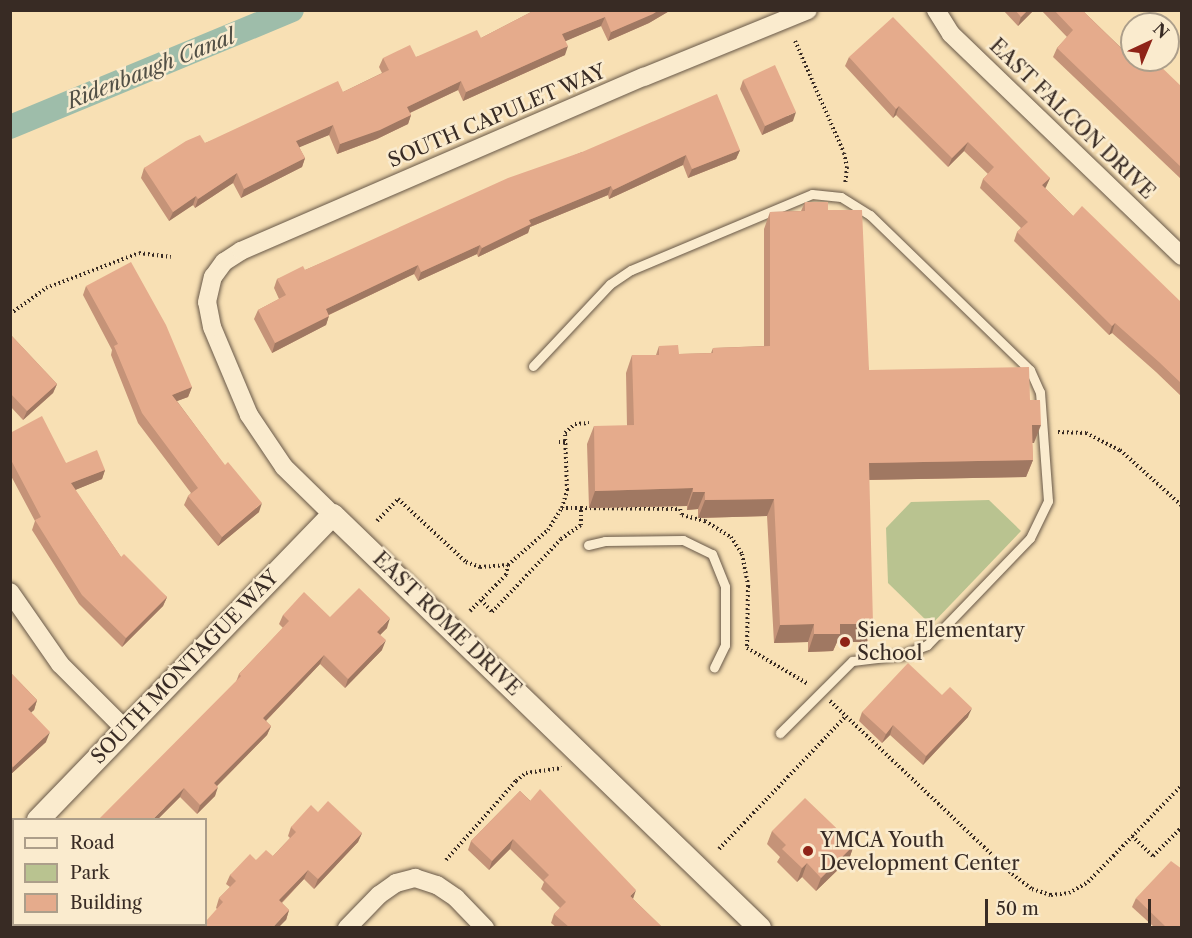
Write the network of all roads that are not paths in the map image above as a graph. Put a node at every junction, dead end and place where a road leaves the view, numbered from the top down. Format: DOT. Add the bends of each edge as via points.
graph roads {
  1 [pos="808,10"];
  2 [pos="936,10"];
  3 [pos="1182,256"];
  4 [pos="213,277"];
  5 [pos="533,366"];
  6 [pos="333,515"];
  7 [pos="588,545"];
  8 [pos="10,592"];
  9 [pos="714,668"];
  10 [pos="125,729"];
  11 [pos="780,733"];
  12 [pos="39,818"];
  13 [pos="347,927"];
  14 [pos="485,927"];
  15 [pos="760,927"];
  1 -- 4 [label="street, SOUTH CAPULET WAY" via="644,76 241,252 224,262"];
  2 -- 3 [label="street, EAST FALCON DRIVE" via="951,34"];
  4 -- 6 [label="street, EAST ROME DRIVE" via="207,302 212,327 249,415 284,466"];
  5 -- 11 [label="lane" via="610,284 631,270 812,194 841,197 870,215 1030,370 1040,392 1048,501 1030,538 927,645 902,655 852,661"];
  6 -- 10 [label="street, SOUTH MONTAGUE WAY"];
  6 -- 15 [label="street, EAST ROME DRIVE"];
  7 -- 9 [label="lane" via="605,541 683,540 712,554 725,587 725,645"];
  8 -- 10 [label="street" via="60,664"];
  10 -- 12 [label="street, SOUTH MONTAGUE WAY"];
  13 -- 14 [label="street" via="379,894 396,883 415,878 456,898"];
}
